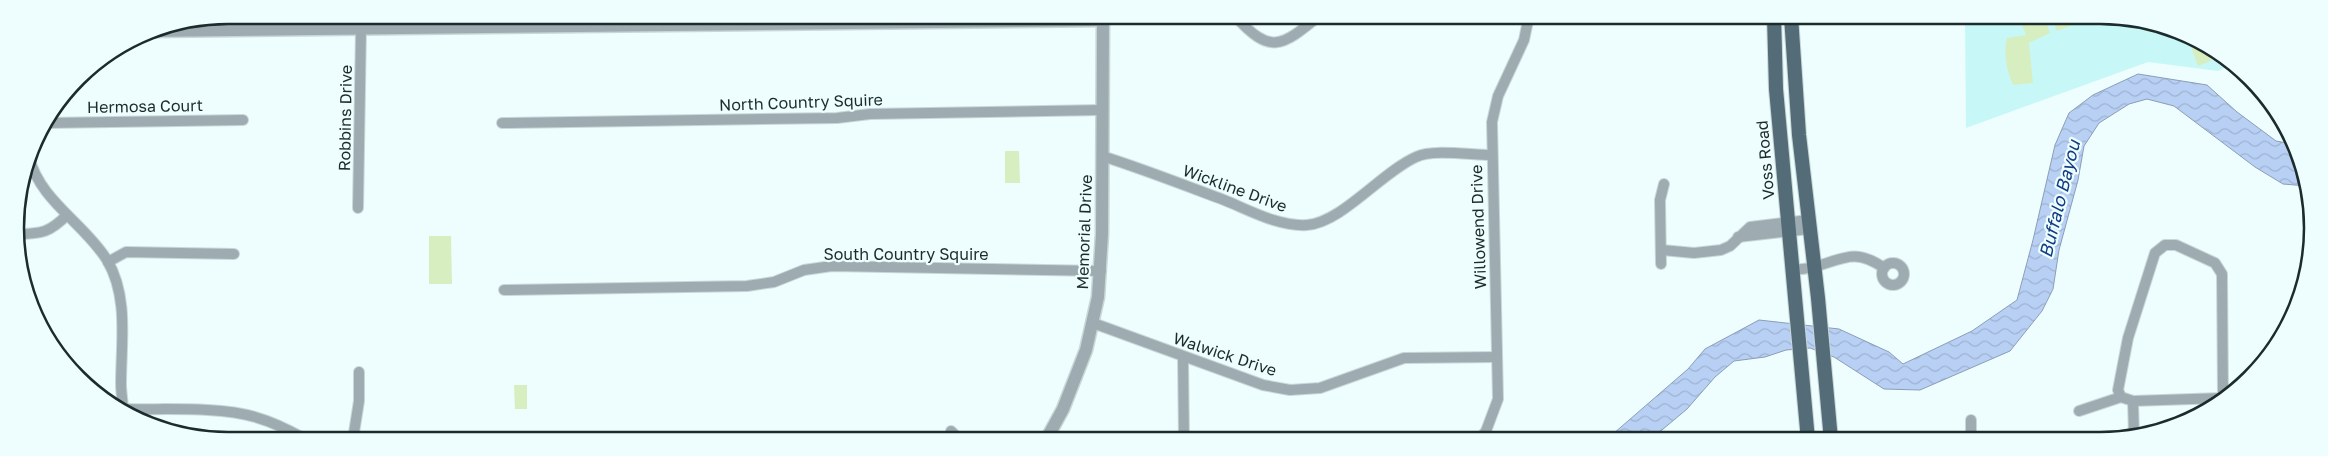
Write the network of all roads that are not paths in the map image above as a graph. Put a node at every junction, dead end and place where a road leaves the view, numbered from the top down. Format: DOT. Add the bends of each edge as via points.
graph roads {
  1 [pos="238,24"];
  2 [pos="562,24"];
  3 [pos="1103,24"];
  4 [pos="1242,24"];
  5 [pos="1309,24"];
  6 [pos="1527,24"];
  7 [pos="1774,24"];
  8 [pos="1792,24"];
  9 [pos="361,28"];
  10 [pos="238,29"];
  11 [pos="178,30"];
  12 [pos="1102,110"];
  13 [pos="243,120"];
  14 [pos="53,123"];
  15 [pos="502,123"];
  16 [pos="1799,135"];
  17 [pos="1780,136"];
  18 [pos="1491,155"];
  19 [pos="1102,156"];
  20 [pos="33,169"];
  21 [pos="1664,184"];
  22 [pos="358,208"];
  23 [pos="67,216"];
  24 [pos="1808,224"];
  25 [pos="1789,228"];
  26 [pos="24,234"];
  27 [pos="1662,250"];
  28 [pos="234,254"];
  29 [pos="108,262"];
  30 [pos="1661,264"];
  31 [pos="1814,267"];
  32 [pos="1884,268"];
  33 [pos="1792,270"];
  34 [pos="1100,271"];
  35 [pos="504,290"];
  36 [pos="1093,323"];
  37 [pos="1183,357"];
  38 [pos="1497,357"];
  39 [pos="359,372"];
  40 [pos="2222,391"];
  41 [pos="2121,397"];
  42 [pos="2213,398"];
  43 [pos="2132,401"];
  44 [pos="122,403"];
  45 [pos="136,410"];
  46 [pos="2078,411"];
  47 [pos="1971,420"];
  48 [pos="2134,429"];
  49 [pos="292,432"];
  50 [pos="354,432"];
  51 [pos="1050,432"];
  52 [pos="1184,432"];
  53 [pos="1485,432"];
  54 [pos="1807,432"];
  55 [pos="1830,432"];
  56 [pos="1971,432"];
  1 -- 10 [label="street"];
  2 -- 9 [label="street"];
  3 -- 12 [label="street, Memorial Drive"];
  4 -- 5 [label="street" via="1258,38 1272,43 1293,37"];
  6 -- 18 [label="street, Willowend Drive" via="1524,40 1496,105"];
  7 -- 17 [label="main road, Voss Road"];
  8 -- 16 [label="main road"];
  9 -- 10 [label="street"];
  9 -- 22 [label="street, Robbins Drive"];
  10 -- 11 [label="street"];
  12 -- 15 [label="street, North Country Squire"];
  12 -- 19 [label="street, Memorial Drive"];
  13 -- 14 [label="street, Hermosa Court"];
  16 -- 17 [label="main road"];
  16 -- 24 [label="main road"];
  17 -- 25 [label="main road, Voss Road"];
  18 -- 19 [label="street, Wickline Drive" via="1417,156 1332,216 1308,225 1281,222"];
  18 -- 38 [label="street, Willowend Drive"];
  19 -- 34 [label="street, Memorial Drive"];
  20 -- 23 [label="street"];
  21 -- 27 [label="street" via="1660,200"];
  23 -- 26 [label="street" via="53,230"];
  23 -- 29 [label="street" via="90,236"];
  24 -- 25 [label="street"];
  24 -- 31 [label="main road"];
  25 -- 27 [label="street" via="1738,237 1721,250 1694,253"];
  25 -- 33 [label="main road, Voss Road"];
  27 -- 30 [label="street"];
  28 -- 29 [label="street" via="126,252"];
  29 -- 44 [label="street" via="118,290 123,320"];
  31 -- 32 [label="street" via="1838,257 1853,256 1872,260"];
  31 -- 33 [label="street"];
  31 -- 55 [label="main road"];
  33 -- 54 [label="main road, Voss Road"];
  34 -- 35 [label="street, South Country Squire" via="832,266 804,270 774,282 748,286"];
  34 -- 36 [label="street, Memorial Drive"];
  36 -- 37 [label="street, Walwick Drive"];
  36 -- 51 [label="street, Memorial Drive" via="1075,382"];
  37 -- 38 [label="street, Walwick Drive" via="1263,385 1290,390 1320,388 1404,358"];
  37 -- 52 [label="street"];
  38 -- 53 [label="street, Willowend Drive" via="1498,399"];
  39 -- 50 [label="street" via="360,401"];
  40 -- 41 [label="street" via="2222,274 2216,263 2176,245 2165,245 2155,253 2128,338 2118,390"];
  41 -- 43 [label="street"];
  41 -- 46 [label="street"];
  42 -- 43 [label="street"];
  43 -- 48 [label="street"];
  45 -- 49 [label="street" via="228,411 255,416"];
  47 -- 56 [label="street"];
}
